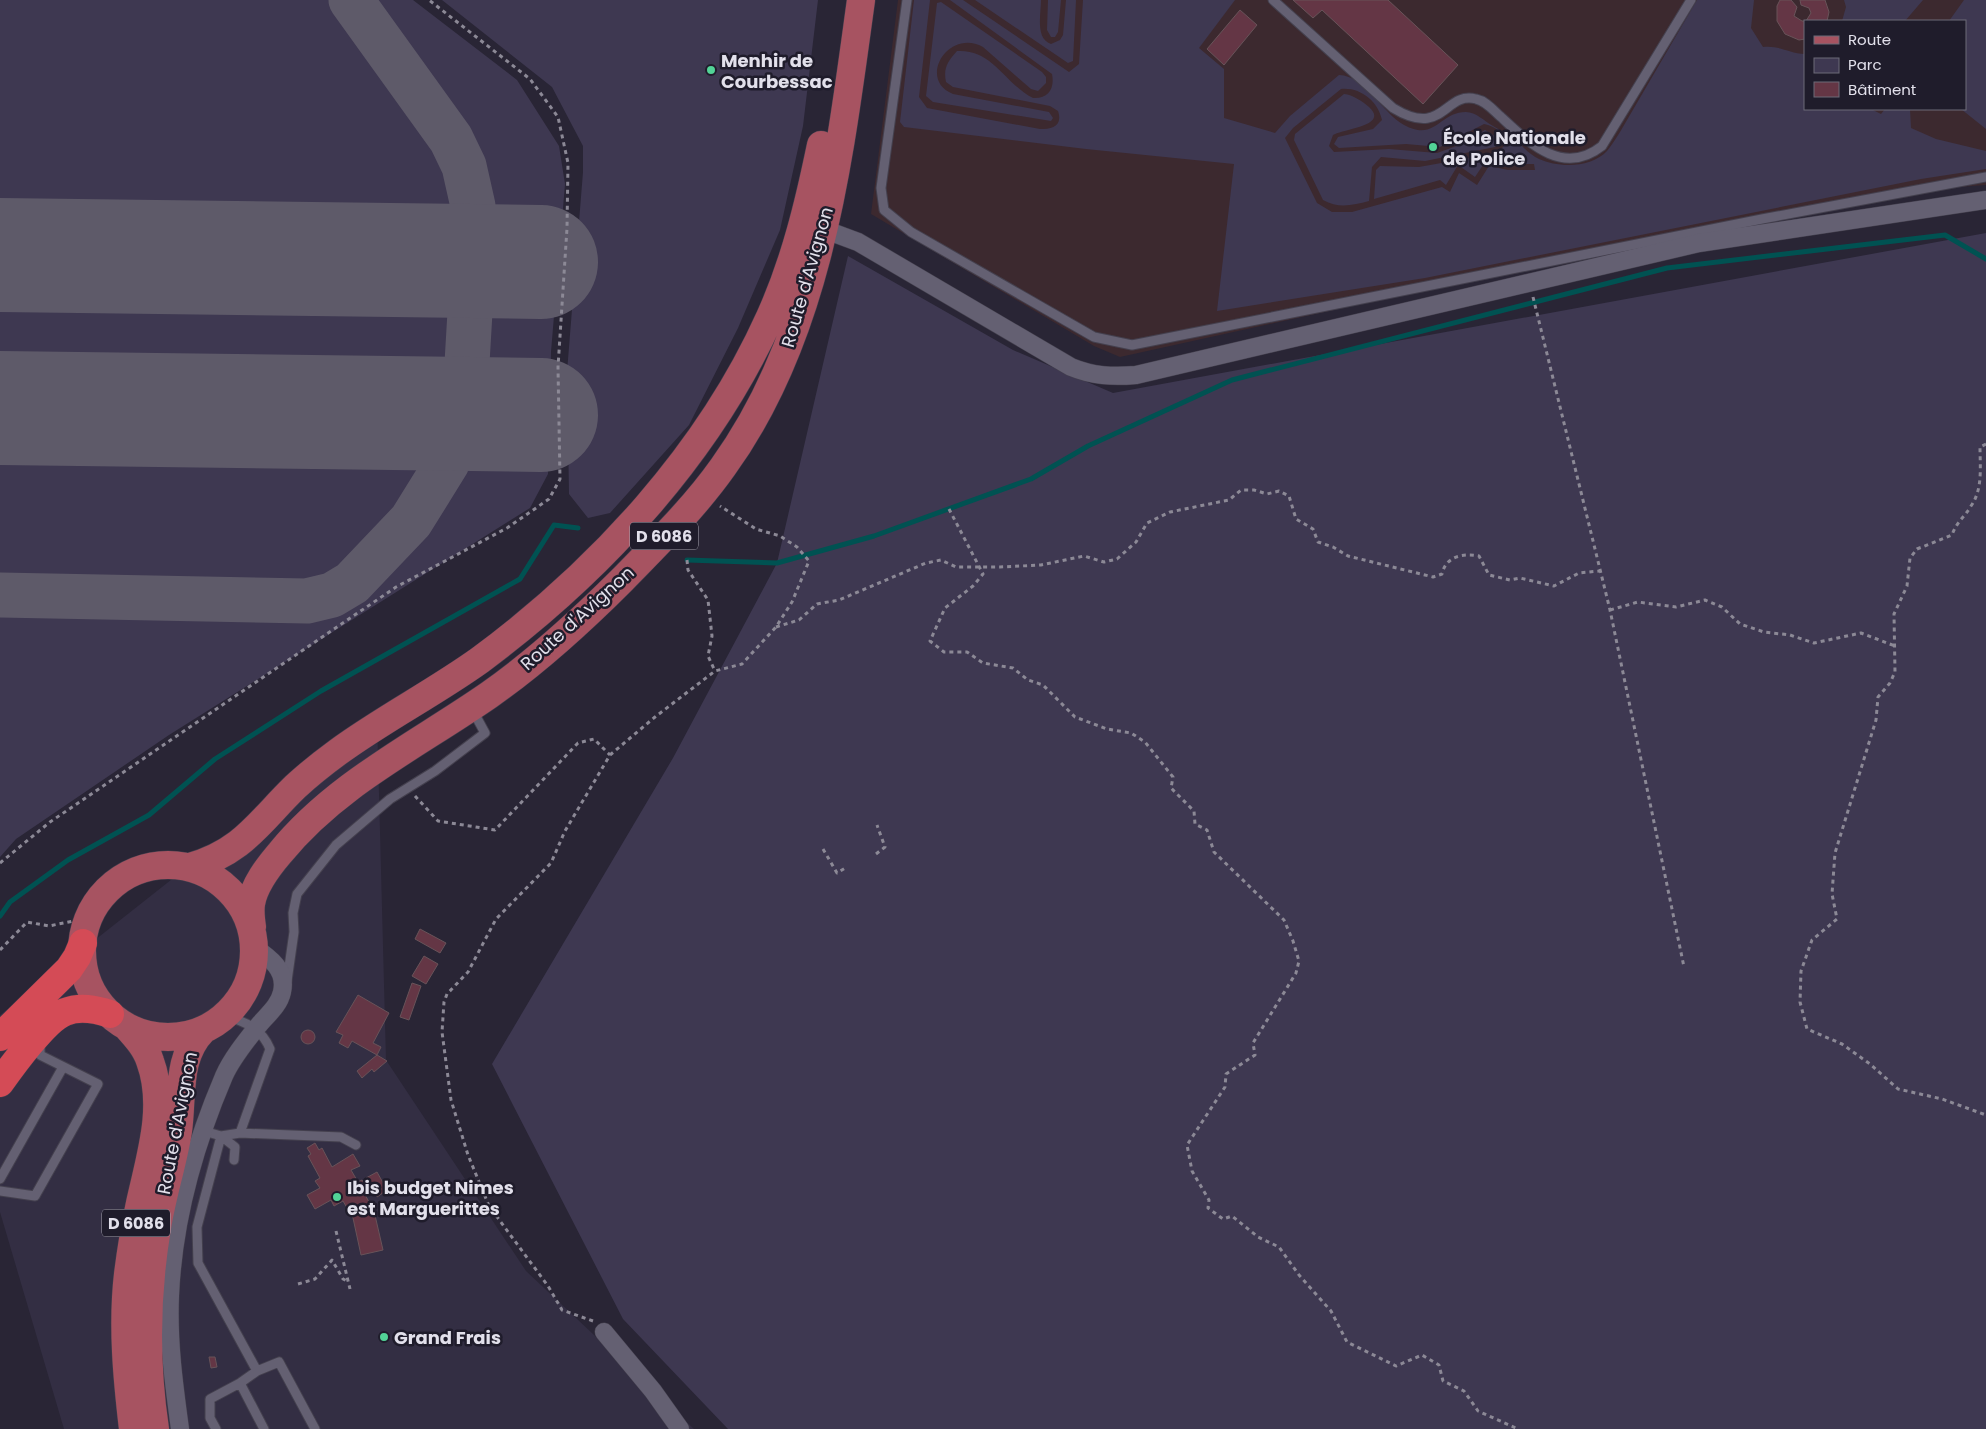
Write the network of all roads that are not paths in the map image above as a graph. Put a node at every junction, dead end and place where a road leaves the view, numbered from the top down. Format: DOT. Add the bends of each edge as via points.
graph roads {
  1 [pos="842,0"];
  2 [pos="861,0"];
  3 [pos="907,0"];
  4 [pos="1273,0"];
  5 [pos="1691,0"];
  6 [pos="1986,177"];
  7 [pos="1986,200"];
  8 [pos="823,229"];
  9 [pos="471,707"];
  10 [pos="190,867"];
  11 [pos="85,931"];
  12 [pos="253,937"];
  13 [pos="280,997"];
  14 [pos="226,1016"];
  15 [pos="118,1021"];
  16 [pos="45,1029"];
  17 [pos="256,1029"];
  18 [pos="203,1030"];
  19 [pos="0,1037"];
  20 [pos="63,1068"];
  21 [pos="0,1083"];
  22 [pos="204,1130"];
  23 [pos="240,1133"];
  24 [pos="221,1136"];
  25 [pos="356,1145"];
  26 [pos="234,1160"];
  27 [pos="0,1180"];
  28 [pos="0,1191"];
  29 [pos="604,1332"];
  30 [pos="257,1371"];
  31 [pos="240,1383"];
  32 [pos="133,1429"];
  33 [pos="155,1429"];
  34 [pos="180,1429"];
  35 [pos="216,1429"];
  36 [pos="264,1429"];
  37 [pos="315,1429"];
  38 [pos="680,1429"];
  1 -- 10 [label="main road, Route d'Avignon / D 6086" via="820,151 791,264 750,359 722,408 688,454 660,490 589,566 503,641 460,674 316,769 246,839 223,854"];
  2 -- 8 [label="main road, Route d'Avignon / D 6086" via="846,108"];
  3 -- 6 [label="lane" via="881,188 884,210 911,232 1094,337 1114,343 1132,345"];
  4 -- 5 [label="lane" via="1393,108 1408,117 1428,119 1456,103 1476,99 1486,104 1534,147 1554,156 1570,158 1588,155 1602,146"];
  7 -- 8 [label="street" via="1699,243 1136,375 1113,377 1089,374 1070,367 858,242"];
  8 -- 9 [label="main road, Route d'Avignon / D 6086" via="800,308 769,391 724,465 702,494 620,582 576,624"];
  9 -- 12 [label="main road, Route d'Avignon / D 6086" via="356,781 308,822 264,874 251,904"];
  9 -- 13 [label="lane" via="485,733 435,771 390,799 336,844 297,894 289,971"];
  10 -- 11 [label="main road" via="165,864 119,880 101,897"];
  10 -- 12 [label="main road" via="211,875 229,889 243,906"];
  11 -- 15 [label="main road" via="85,974 91,989"];
  11 -- 19 [label="highway" via="77,958 69,969"];
  12 -- 13 [label="street" via="279,970 283,982"];
  12 -- 14 [label="main road" via="251,975 241,997"];
  13 -- 17 [label="street"];
  14 -- 17 [label="lane"];
  14 -- 18 [label="main road"];
  15 -- 16 [label="highway" via="89,1008 56,1017"];
  15 -- 18 [label="main road" via="145,1034 165,1037"];
  15 -- 32 [label="main road, Route d'Avignon / D 6086" via="142,1044 150,1060 157,1104 156,1125 128,1275 126,1346"];
  16 -- 20 [label="lane" via="39,1052"];
  16 -- 21 [label="highway"];
  17 -- 22 [label="street" via="229,1065"];
  17 -- 23 [label="lane" via="267,1042 269,1056"];
  18 -- 33 [label="main road, Route d'Avignon / D 6086" via="186,1056 178,1131 154,1249 148,1350"];
  20 -- 27 [label="lane"];
  20 -- 28 [label="lane" via="98,1084 35,1196"];
  22 -- 24 [label="lane"];
  22 -- 34 [label="street" via="185,1198 172,1269 170,1323"];
  23 -- 24 [label="lane"];
  23 -- 25 [label="lane" via="340,1137"];
  24 -- 26 [label="lane" via="235,1147"];
  24 -- 30 [label="lane" via="196,1227 198,1263"];
  29 -- 38 [label="street"];
  30 -- 31 [label="lane"];
  30 -- 37 [label="lane" via="279,1362"];
  31 -- 35 [label="lane" via="210,1399 210,1418"];
  31 -- 36 [label="lane"];
}
